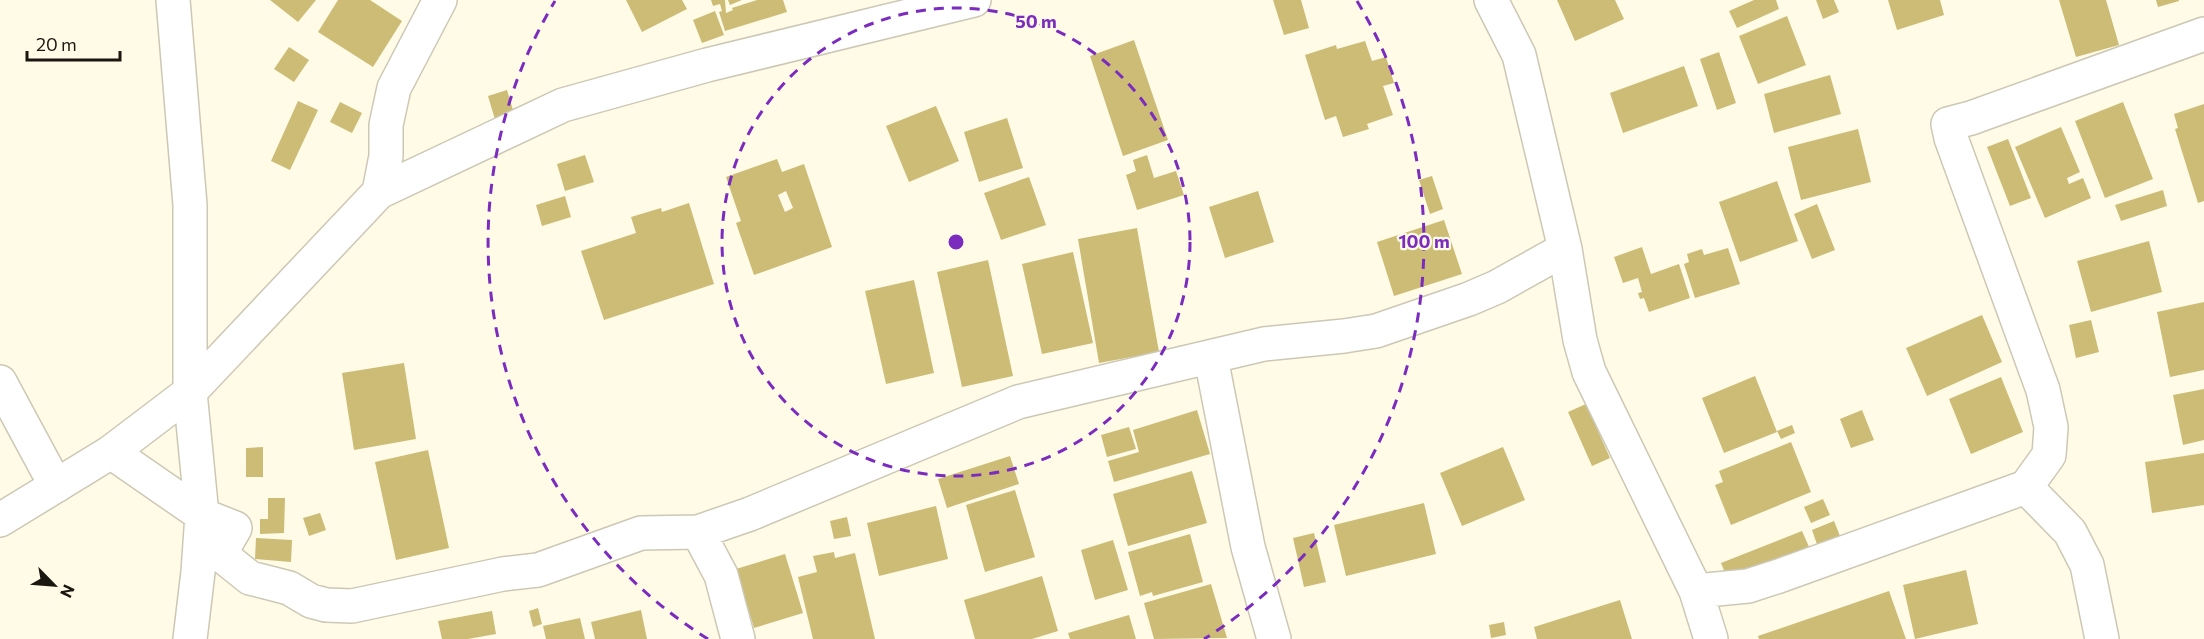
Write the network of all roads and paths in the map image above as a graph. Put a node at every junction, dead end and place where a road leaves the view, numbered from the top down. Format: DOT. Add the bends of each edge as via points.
graph roads {
  1 [pos="173,0"];
  2 [pos="440,0"];
  3 [pos="974,0"];
  4 [pos="1491,0"];
  5 [pos="2204,34"];
  6 [pos="379,192"];
  7 [pos="1565,249"];
  8 [pos="1211,358"];
  9 [pos="0,382"];
  10 [pos="190,392"];
  11 [pos="111,452"];
  12 [pos="56,486"];
  13 [pos="2026,487"];
  14 [pos="202,515"];
  15 [pos="0,520"];
  16 [pos="698,532"];
  17 [pos="1696,591"];
  18 [pos="189,639"];
  19 [pos="738,639"];
  20 [pos="1274,639"];
  21 [pos="1710,639"];
  22 [pos="2103,639"];
  1 -- 10 [label="street" via="190,205"];
  2 -- 6 [label="street" via="394,88"];
  3 -- 6 [label="street" via="707,65 563,105"];
  4 -- 7 [label="street" via="1519,55"];
  5 -- 13 [label="street" via="1948,124 2043,390 2051,427 2049,455"];
  6 -- 10 [label="street"];
  7 -- 8 [label="street" via="1488,291 1376,331 1264,344"];
  7 -- 17 [label="street" via="1589,372"];
  8 -- 16 [label="street" via="1018,402"];
  8 -- 20 [label="street" via="1248,547"];
  9 -- 12 [label="street"];
  10 -- 11 [label="street"];
  10 -- 14 [label="street"];
  11 -- 12 [label="street"];
  11 -- 14 [label="street"];
  12 -- 15 [label="street"];
  13 -- 17 [label="street" via="1748,586"];
  13 -- 22 [label="street" via="2070,532 2087,565"];
  14 -- 16 [label="street" via="235,528 220,554 250,578 289,588 311,601 352,606 538,570 641,534"];
  14 -- 18 [label="street"];
  16 -- 19 [label="street" via="721,575"];
  17 -- 21 [label="street"];
}
